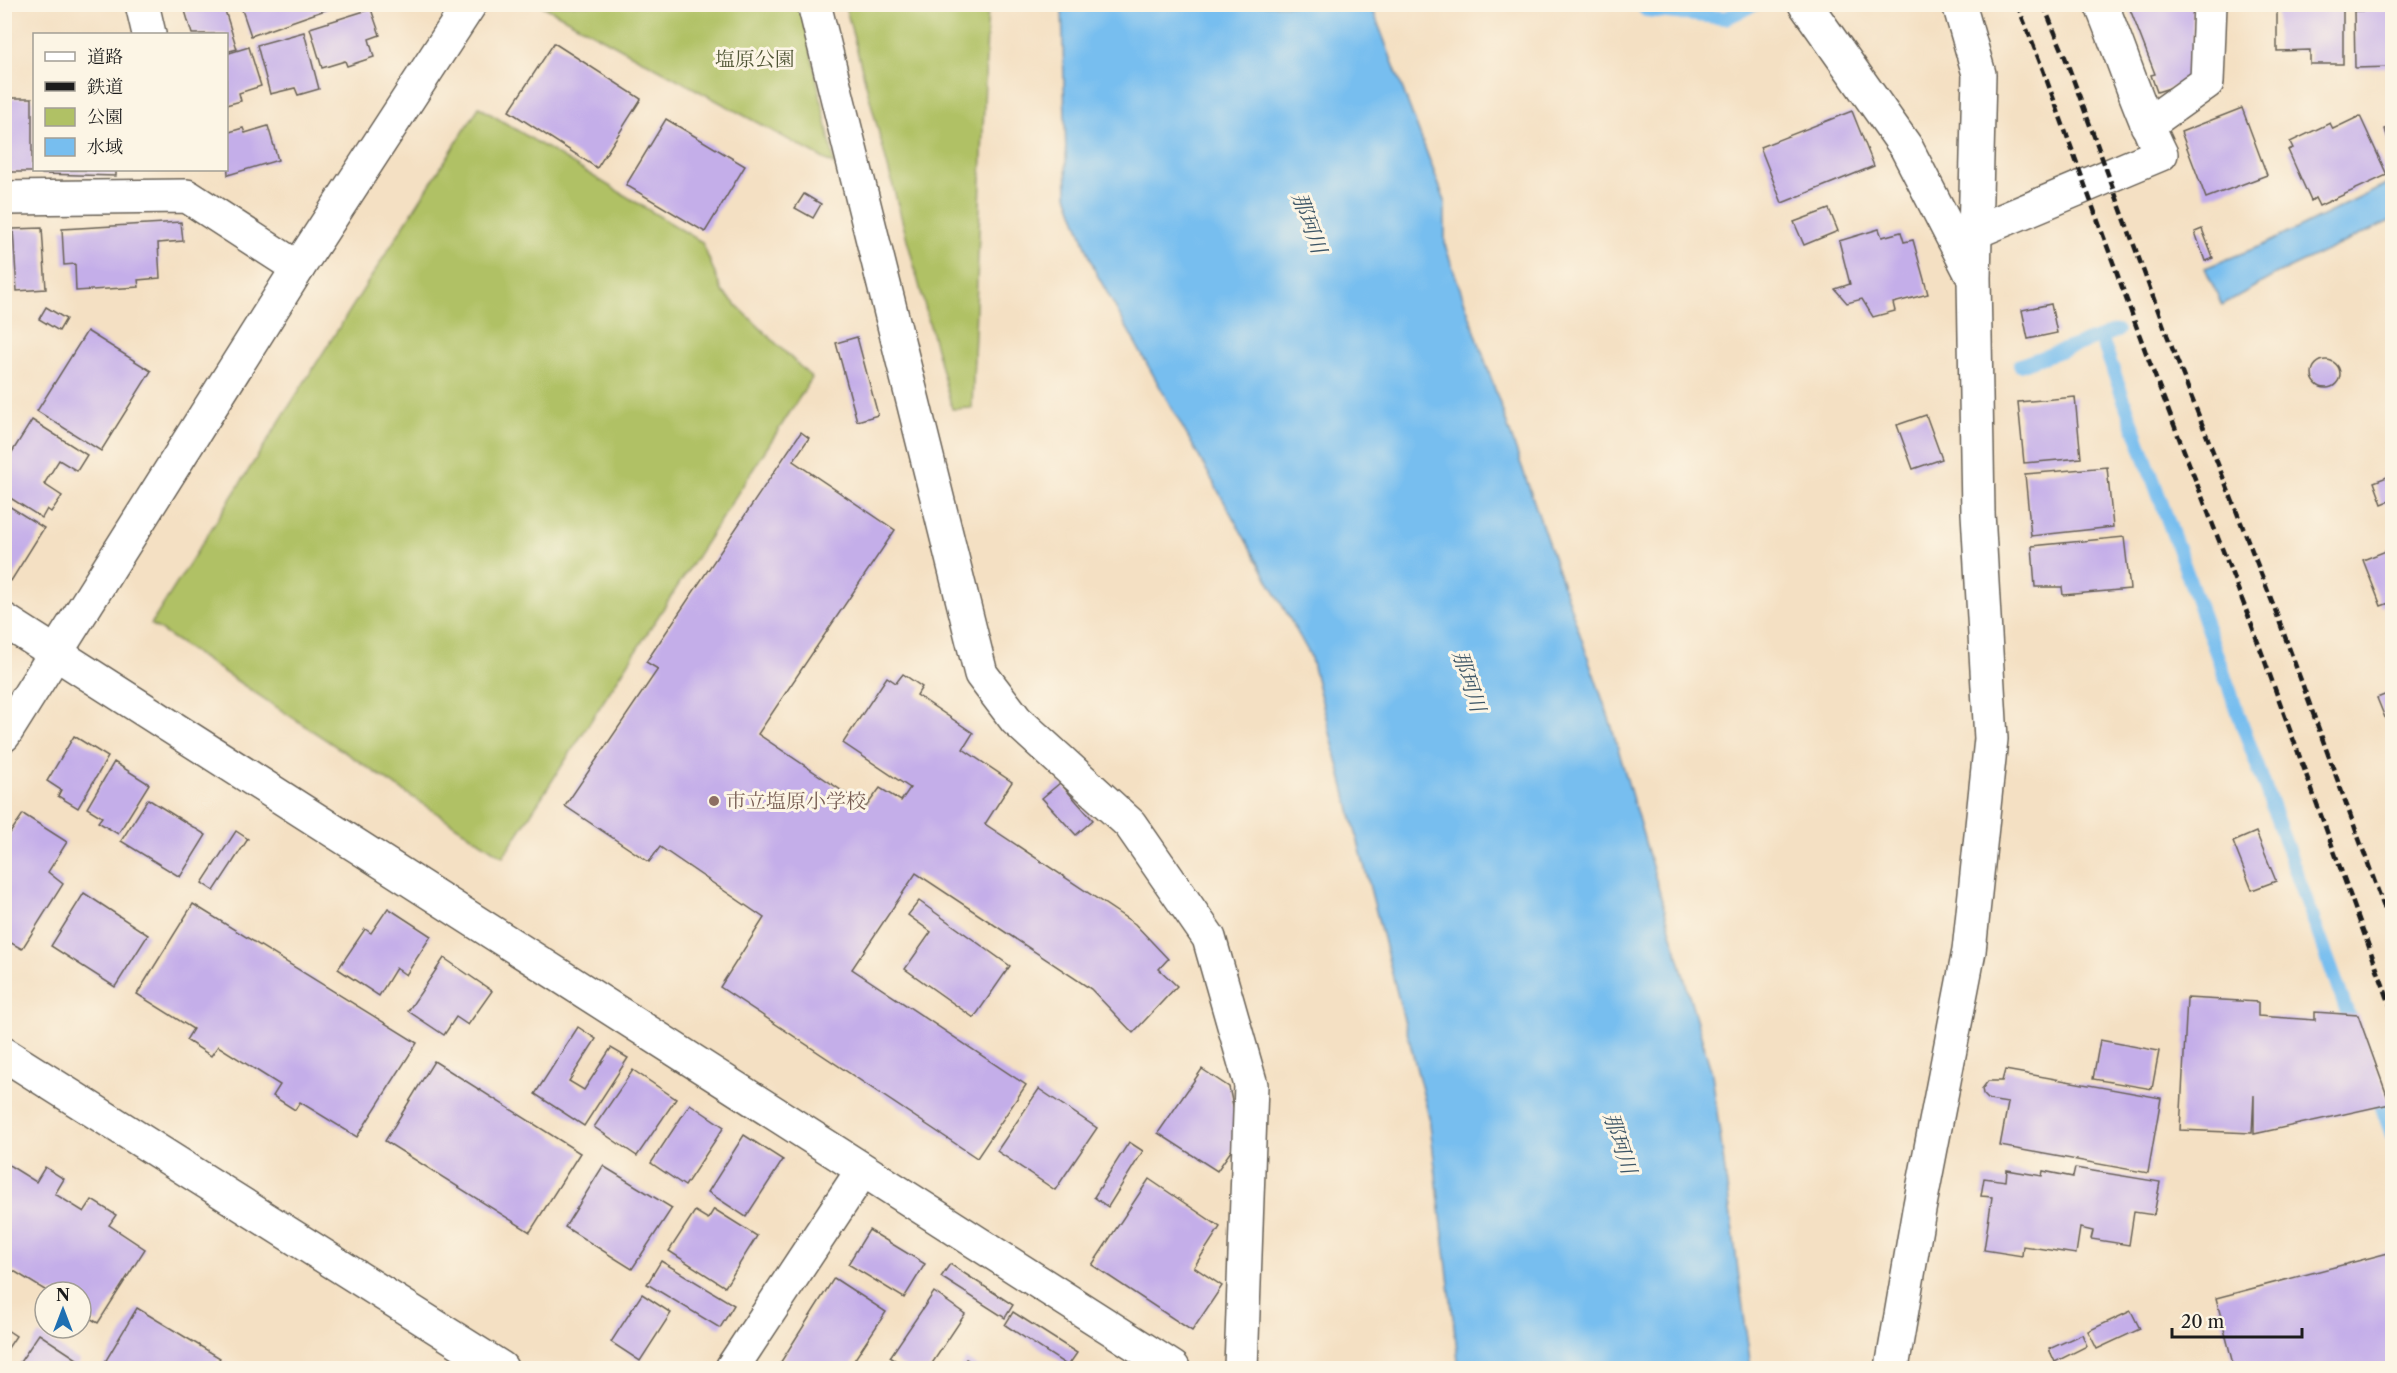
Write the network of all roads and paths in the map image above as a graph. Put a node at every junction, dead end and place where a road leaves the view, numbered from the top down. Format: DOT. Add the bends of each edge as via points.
graph roads {
  1 [pos="142,4"];
  2 [pos="470,4"];
  3 [pos="814,4"];
  4 [pos="1805,4"];
  5 [pos="1959,4"];
  6 [pos="2101,4"];
  7 [pos="2210,4"];
  8 [pos="149,33"];
  9 [pos="2147,125"];
  10 [pos="184,183"];
  11 [pos="4,198"];
  12 [pos="1975,232"];
  13 [pos="298,268"];
  14 [pos="1974,278"];
  15 [pos="4,620"];
  16 [pos="55,653"];
  17 [pos="4,735"];
  18 [pos="4,1054"];
  19 [pos="862,1171"];
  20 [pos="501,1368"];
  21 [pos="732,1368"];
  22 [pos="1173,1368"];
  23 [pos="1241,1368"];
  24 [pos="1892,1368"];
  1 -- 8 [label="street"];
  2 -- 13 [label="street"];
  3 -- 23 [label="street" via="981,674 1016,720 1130,824 1209,938 1251,1085"];
  4 -- 14 [label="street" via="1906,147"];
  5 -- 12 [label="street" via="1979,74"];
  6 -- 9 [label="street"];
  7 -- 9 [label="street" via="2207,82"];
  9 -- 12 [label="street" via="2161,154"];
  10 -- 11 [label="street"];
  10 -- 13 [label="street"];
  12 -- 14 [label="street"];
  13 -- 16 [label="street"];
  14 -- 24 [label="street" via="1978,513 1991,739 1969,951"];
  15 -- 16 [label="street"];
  16 -- 17 [label="street"];
  16 -- 19 [label="street"];
  18 -- 20 [label="street"];
  19 -- 21 [label="street"];
  19 -- 22 [label="street"];
}
